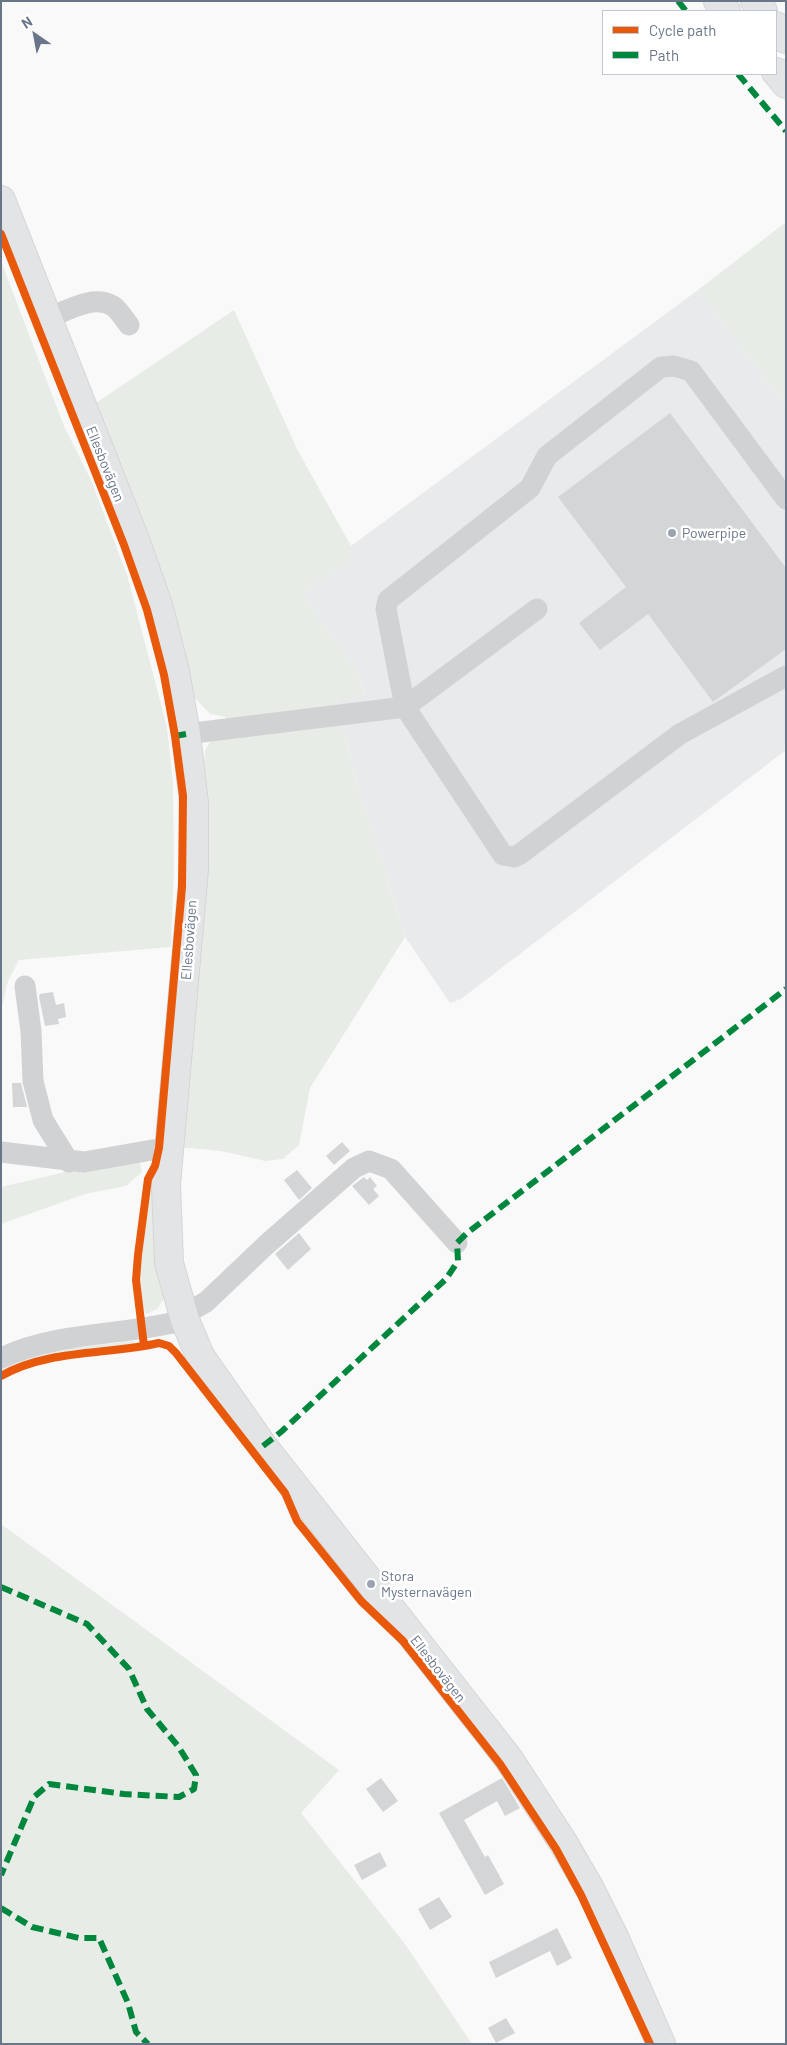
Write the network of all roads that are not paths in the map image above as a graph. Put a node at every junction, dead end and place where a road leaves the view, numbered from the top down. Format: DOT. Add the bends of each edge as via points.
graph roads {
  1 [pos="777,27"];
  2 [pos="786,39"];
  3 [pos="777,73"];
  4 [pos="786,84"];
  5 [pos="1,200"];
  6 [pos="48,318"];
  7 [pos="129,325"];
  8 [pos="786,499"];
  9 [pos="537,610"];
  10 [pos="786,676"];
  11 [pos="405,707"];
  12 [pos="186,734"];
  13 [pos="24,986"];
  14 [pos="169,1147"];
  15 [pos="1,1152"];
  16 [pos="69,1162"];
  17 [pos="457,1243"];
  18 [pos="184,1317"];
  19 [pos="1,1358"];
  20 [pos="661,2044"];
  1 -- 2 [label="main road"];
  3 -- 4 [label="main road"];
  5 -- 6 [label="main road, Ellesbovägen"];
  6 -- 7 [label="street" via="101,301 114,307"];
  6 -- 12 [label="main road, Ellesbovägen" via="154,596 175,671"];
  8 -- 11 [label="street" via="691,371 661,366 547,456 530,488 388,600 386,609"];
  9 -- 11 [label="street"];
  10 -- 11 [label="street" via="680,734 514,857 503,855"];
  11 -- 12 [label="street"];
  12 -- 14 [label="main road, Ellesbovägen" via="194,803 194,870"];
  13 -- 16 [label="street" via="31,1031 33,1081 43,1120"];
  14 -- 16 [label="street"];
  14 -- 18 [label="main road, Ellesbovägen" via="166,1184 169,1263"];
  15 -- 16 [label="street"];
  17 -- 18 [label="street" via="391,1169 369,1161 354,1168 206,1302"];
  18 -- 19 [label="street" via="142,1329 51,1343"];
  18 -- 20 [label="main road, Ellesbovägen" via="200,1356 262,1446 508,1758 564,1844 588,1888"];
}
